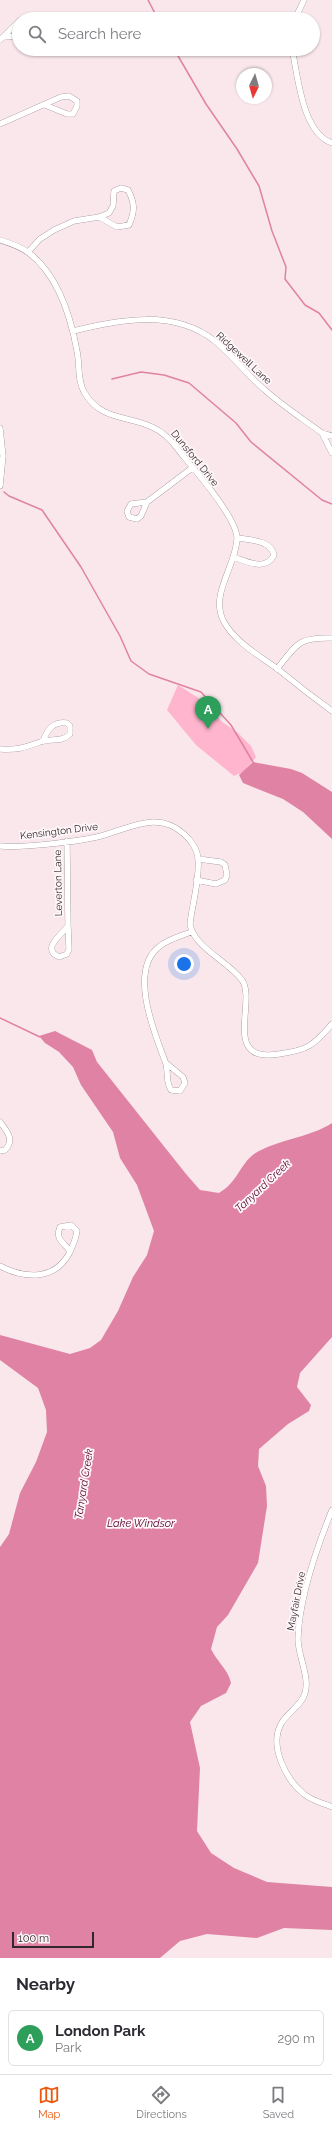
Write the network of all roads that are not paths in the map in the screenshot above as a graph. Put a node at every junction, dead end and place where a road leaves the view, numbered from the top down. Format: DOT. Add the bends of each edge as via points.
graph roads {
  1 [pos="304,0"];
  2 [pos="298,12"];
  3 [pos="12,28"];
  4 [pos="12,37"];
  5 [pos="2,38"];
  6 [pos="294,56"];
  7 [pos="45,105"];
  8 [pos="0,124"];
  9 [pos="332,143"];
  10 [pos="99,217"];
  11 [pos="0,240"];
  12 [pos="28,252"];
  13 [pos="73,332"];
  14 [pos="0,428"];
  15 [pos="322,432"];
  16 [pos="332,436"];
  17 [pos="332,453"];
  18 [pos="192,468"];
  19 [pos="0,486"];
  20 [pos="147,502"];
  21 [pos="237,538"];
  22 [pos="233,557"];
  23 [pos="332,638"];
  24 [pos="277,669"];
  25 [pos="332,711"];
  26 [pos="43,741"];
  27 [pos="0,749"];
  28 [pos="67,841"];
  29 [pos="0,846"];
  30 [pos="198,859"];
  31 [pos="196,880"];
  32 [pos="68,925"];
  33 [pos="191,932"];
  34 [pos="332,1024"];
  35 [pos="166,1063"];
  36 [pos="0,1122"];
  37 [pos="0,1151"];
  38 [pos="70,1251"];
  39 [pos="0,1266"];
  40 [pos="332,1510"];
  41 [pos="330,1521"];
  42 [pos="332,1807"];
  1 -- 2 [label="street"];
  3 -- 5 [label="street"];
  4 -- 5 [label="street"];
  6 -- 9 [label="street" via="307,117 314,131"];
  7 -- 7 [label="street" via="60,97 69,96 77,101 73,114"];
  7 -- 8 [label="street"];
  10 -- 10 [label="street" via="117,227 129,225 134,215 134,201 128,190 121,188 114,191 109,213"];
  10 -- 12 [label="street" via="74,221 54,230 40,239"];
  11 -- 12 [label="street, Dunsford Drive"];
  12 -- 13 [label="street, Dunsford Drive" via="42,265 53,281"];
  13 -- 15 [label="street, Ridgewell Lane" via="111,322 146,319 168,321 197,329 216,342 266,391"];
  13 -- 18 [label="street, Dunsford Drive" via="80,382 84,392 97,407 113,416 151,426 162,432"];
  14 -- 19 [label="street" via="3,456"];
  15 -- 16 [label="street, Ridgewell Lane"];
  15 -- 17 [label="street, Ridgewell Lane"];
  18 -- 20 [label="street"];
  18 -- 21 [label="street, Dunsford Drive" via="219,501"];
  21 -- 22 [label="street"];
  21 -- 22 [label="street" via="262,543 270,547 274,555 268,562 259,565"];
  22 -- 24 [label="street" via="221,591 224,621 234,635"];
  23 -- 24 [label="street" via="314,637 298,643"];
  24 -- 25 [label="street"];
  26 -- 26 [label="street" via="47,732 56,723 67,723 70,726 70,734 66,738"];
  26 -- 27 [label="street" via="19,749"];
  28 -- 29 [label="street, Kensington Drive"];
  28 -- 30 [label="street, Kensington Drive" via="97,837 141,822 157,821 171,825 189,839"];
  28 -- 32 [label="street, Leverton Lane"];
  30 -- 31 [label="street, Kensington Drive"];
  30 -- 31 [label="street" via="221,862 225,865 227,875 225,880 216,884"];
  31 -- 33 [label="street, Kensington Drive"];
  32 -- 32 [label="street, Leverton Lane" via="52,944 51,950 59,957 68,954 70,949"];
  33 -- 34 [label="street" via="197,941 233,970 243,982 244,1037 252,1050 274,1055 304,1050"];
  33 -- 35 [label="street" via="160,946 149,959 145,996 149,1017"];
  35 -- 35 [label="street" via="168,1085 171,1090 180,1091 185,1083 183,1077"];
  36 -- 37 [label="street" via="10,1137 10,1143 5,1150"];
  38 -- 38 [label="street" via="77,1231 70,1225 60,1227 58,1233 58,1238"];
  38 -- 39 [label="street" via="58,1267 45,1275 22,1274"];
  40 -- 41 [label="street, Mayfair Drive"];
  41 -- 42 [label="street, Mayfair Drive" via="316,1549 299,1625 298,1641 306,1693 282,1723 276,1741 281,1761 291,1780 304,1794"];
}
